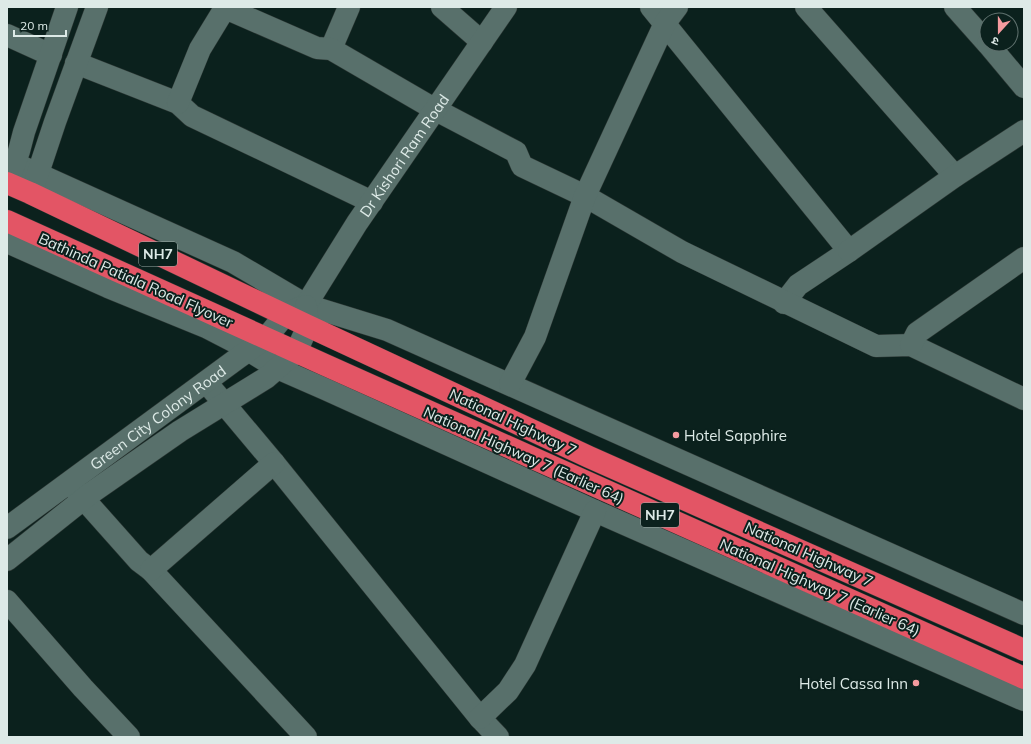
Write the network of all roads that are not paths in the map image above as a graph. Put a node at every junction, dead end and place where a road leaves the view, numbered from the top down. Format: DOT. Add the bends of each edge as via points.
graph roads {
  1 [pos="67,7"];
  2 [pos="97,7"];
  3 [pos="349,7"];
  4 [pos="442,7"];
  5 [pos="506,7"];
  6 [pos="806,7"];
  7 [pos="955,7"];
  8 [pos="664,12"];
  9 [pos="979,33"];
  10 [pos="7,35"];
  11 [pos="482,42"];
  12 [pos="331,49"];
  13 [pos="995,52"];
  14 [pos="50,55"];
  15 [pos="76,62"];
  16 [pos="1024,87"];
  17 [pos="178,103"];
  18 [pos="436,110"];
  19 [pos="1024,131"];
  20 [pos="11,161"];
  21 [pos="955,176"];
  22 [pos="7,183"];
  23 [pos="34,183"];
  24 [pos="585,196"];
  25 [pos="372,202"];
  26 [pos="7,221"];
  27 [pos="7,242"];
  28 [pos="849,251"];
  29 [pos="1024,258"];
  30 [pos="784,302"];
  31 [pos="285,315"];
  32 [pos="307,316"];
  33 [pos="258,345"];
  34 [pos="911,345"];
  35 [pos="296,352"];
  36 [pos="277,368"];
  37 [pos="206,382"];
  38 [pos="510,384"];
  39 [pos="1024,399"];
  40 [pos="224,404"];
  41 [pos="274,463"];
  42 [pos="69,483"];
  43 [pos="83,499"];
  44 [pos="594,511"];
  45 [pos="7,528"];
  46 [pos="7,560"];
  47 [pos="151,570"];
  48 [pos="7,601"];
  49 [pos="1024,614"];
  50 [pos="1024,650"];
  51 [pos="1024,678"];
  52 [pos="1024,700"];
  53 [pos="480,718"];
  54 [pos="129,737"];
  55 [pos="306,737"];
  56 [pos="498,737"];
  1 -- 14 [label="street"];
  2 -- 15 [label="street"];
  3 -- 12 [label="street"];
  4 -- 11 [label="street"];
  5 -- 11 [label="street, Dr Kishori Ram Road"];
  6 -- 21 [label="street"];
  7 -- 9 [label="street"];
  8 -- 24 [label="street"];
  8 -- 28 [label="street"];
  10 -- 14 [label="street"];
  11 -- 18 [label="street, Dr Kishori Ram Road"];
  12 -- 17 [label="street" via="317,48 224,8 200,49"];
  12 -- 18 [label="street"];
  13 -- 16 [label="street"];
  14 -- 20 [label="street"];
  15 -- 17 [label="street"];
  15 -- 23 [label="street"];
  17 -- 25 [label="street" via="192,116"];
  18 -- 24 [label="street" via="516,152 522,166"];
  18 -- 25 [label="street, Dr Kishori Ram Road"];
  19 -- 21 [label="street"];
  20 -- 22 [label="street"];
  20 -- 23 [label="street"];
  21 -- 28 [label="street"];
  22 -- 23 [label="highway, National Highway 7 / NH7"];
  23 -- 31 [label="highway, National Highway 7 / NH7"];
  23 -- 32 [label="street" via="233,262"];
  24 -- 30 [label="street" via="682,252"];
  24 -- 38 [label="street" via="535,337"];
  25 -- 32 [label="street, Dr Kishori Ram Road"];
  26 -- 33 [label="highway, Bathinda Patiala Road Flyover / NH7"];
  27 -- 33 [label="street" via="206,327 235,342"];
  28 -- 30 [label="street" via="798,285"];
  29 -- 34 [label="street" via="917,333"];
  30 -- 34 [label="street" via="876,346"];
  31 -- 32 [label="highway, National Highway 7 / NH7"];
  31 -- 33 [label="street, Green City Colony Road"];
  32 -- 35 [label="street, Dr Kishori Ram Road"];
  32 -- 38 [label="street" via="387,330"];
  32 -- 50 [label="highway, National Highway 7 / NH7" via="597,460"];
  33 -- 35 [label="highway, National Highway 7 (Earlier 64) / NH7"];
  33 -- 36 [label="street"];
  33 -- 37 [label="street, Green City Colony Road"];
  34 -- 39 [label="street"];
  35 -- 36 [label="street"];
  35 -- 51 [label="highway, National Highway 7 (Earlier 64) / NH7"];
  36 -- 40 [label="street" via="266,378"];
  36 -- 44 [label="street"];
  37 -- 40 [label="street"];
  37 -- 42 [label="street, Green City Colony Road"];
  38 -- 49 [label="street"];
  40 -- 41 [label="street"];
  40 -- 43 [label="street" via="180,431"];
  41 -- 47 [label="street"];
  41 -- 53 [label="street"];
  42 -- 43 [label="street"];
  42 -- 45 [label="street, Green City Colony Road"];
  43 -- 46 [label="street"];
  43 -- 47 [label="street" via="139,561"];
  44 -- 52 [label="street"];
  44 -- 53 [label="street" via="525,664 508,691"];
  47 -- 55 [label="street"];
  48 -- 54 [label="street"];
  53 -- 56 [label="street"];
}
